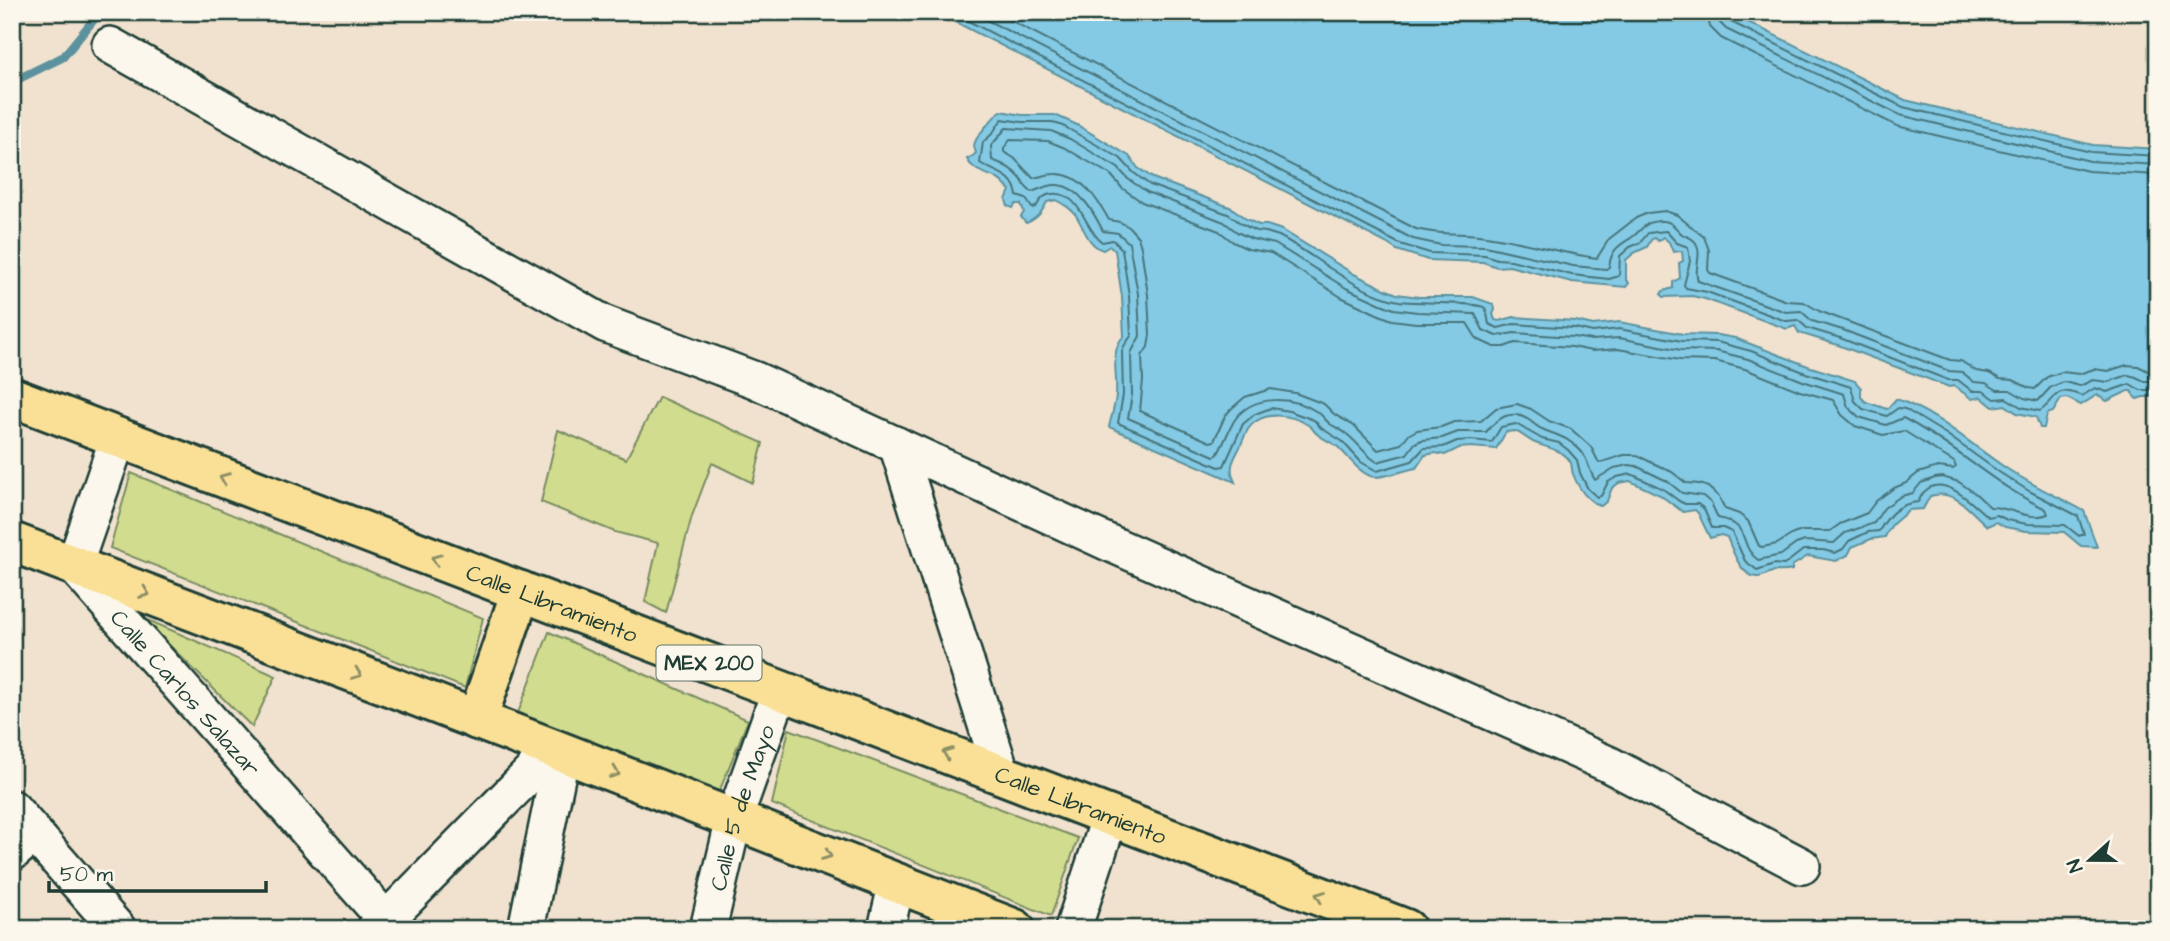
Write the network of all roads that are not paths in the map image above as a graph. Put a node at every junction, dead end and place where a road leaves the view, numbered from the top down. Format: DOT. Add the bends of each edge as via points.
graph roads {
  1 [pos="110,45"];
  2 [pos="12,397"];
  3 [pos="118,438"];
  4 [pos="897,445"];
  5 [pos="12,542"];
  6 [pos="74,566"];
  7 [pos="522,592"];
  8 [pos="780,690"];
  9 [pos="477,720"];
  10 [pos="558,751"];
  11 [pos="1002,775"];
  12 [pos="12,808"];
  13 [pos="1110,816"];
  14 [pos="734,819"];
  15 [pos="23,844"];
  16 [pos="1802,866"];
  17 [pos="897,882"];
  18 [pos="381,924"];
  19 [pos="118,929"];
  20 [pos="526,929"];
  21 [pos="708,929"];
  22 [pos="886,929"];
  23 [pos="1014,929"];
  24 [pos="1073,929"];
  25 [pos="1406,929"];
  1 -- 4 [label="street" via="606,324 755,380"];
  2 -- 3 [label="highway, Calle Libramiento / MEX 200"];
  3 -- 6 [label="street"];
  7 -- 3 [label="highway, Calle Libramiento / MEX 200, one-way"];
  4 -- 11 [label="street"];
  4 -- 16 [label="street" via="1608,764"];
  5 -- 6 [label="highway"];
  6 -- 9 [label="highway, one-way"];
  6 -- 18 [label="street, Calle Carlos Salazar"];
  7 -- 8 [label="highway, Calle Libramiento / MEX 200"];
  7 -- 9 [label="highway"];
  11 -- 8 [label="highway, Calle Libramiento / MEX 200, one-way"];
  8 -- 14 [label="street, Calle 5 de Mayo"];
  9 -- 10 [label="highway"];
  10 -- 14 [label="highway, one-way"];
  10 -- 18 [label="street"];
  10 -- 20 [label="street"];
  11 -- 13 [label="highway, Calle Libramiento / MEX 200"];
  12 -- 15 [label="street"];
  13 -- 24 [label="street"];
  25 -- 13 [label="highway, Calle Libramiento / MEX 200, one-way"];
  14 -- 17 [label="highway, one-way"];
  14 -- 21 [label="street, Calle 5 de Mayo"];
  15 -- 19 [label="street"];
  17 -- 22 [label="street"];
  17 -- 23 [label="highway"];
}
